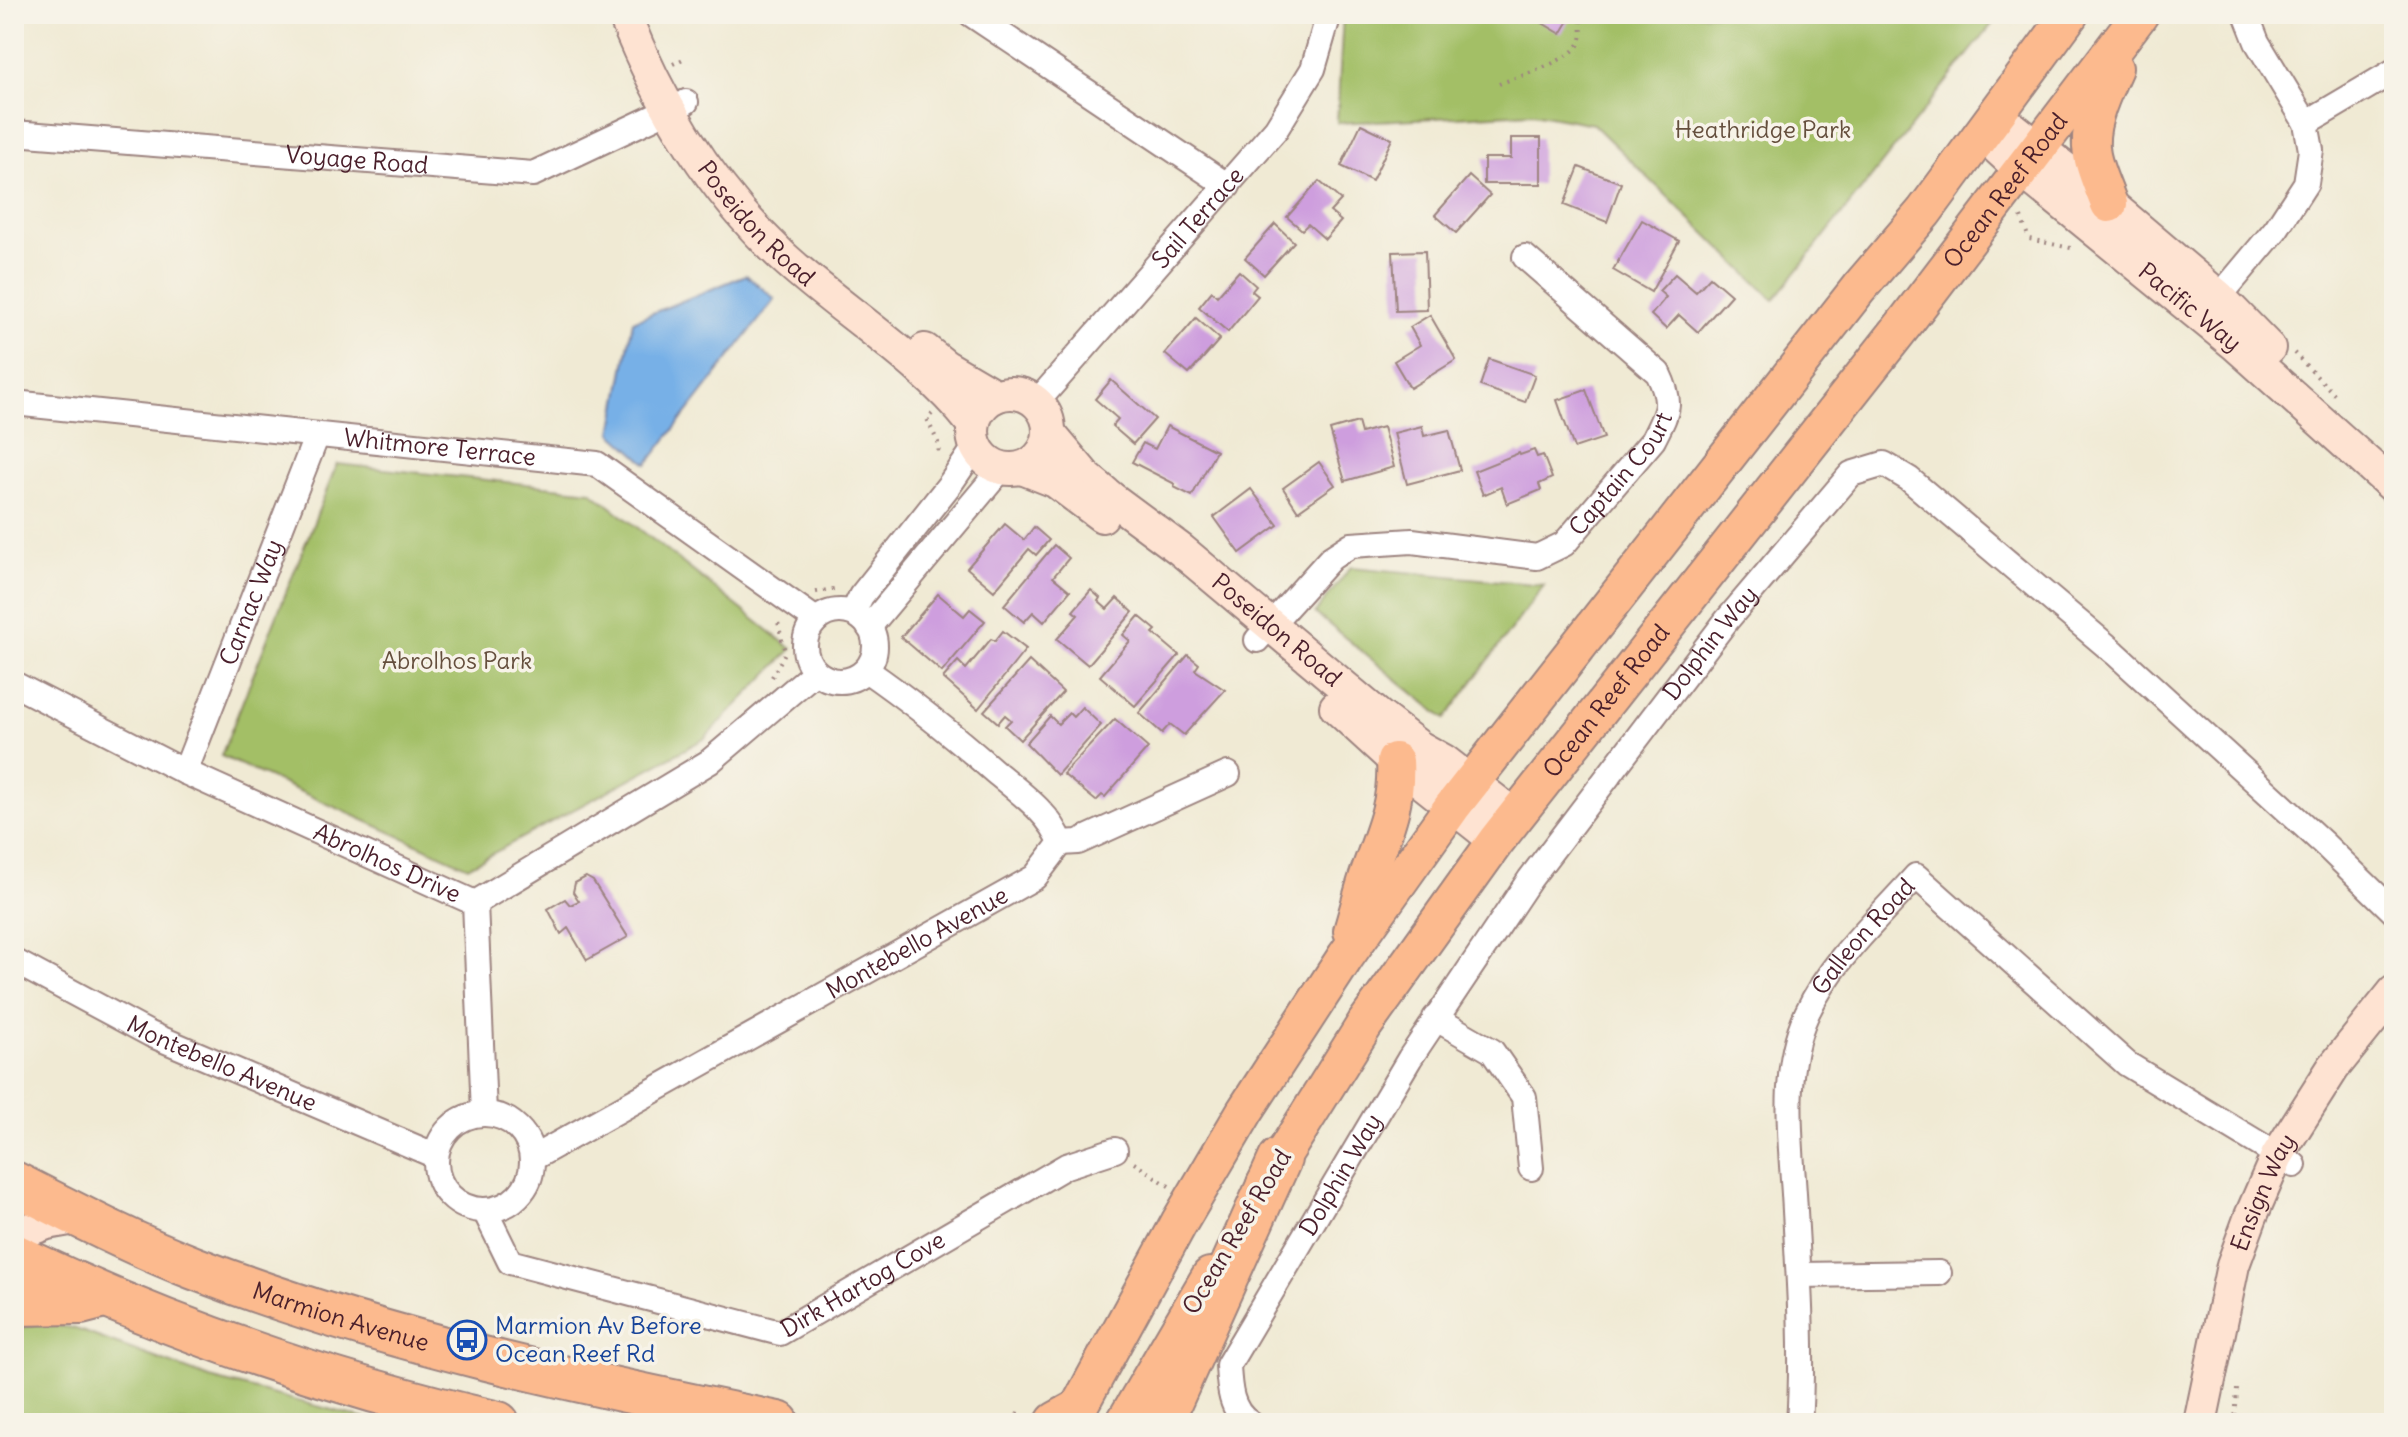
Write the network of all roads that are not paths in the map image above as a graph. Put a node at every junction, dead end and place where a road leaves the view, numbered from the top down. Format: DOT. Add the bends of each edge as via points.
graph roads {
  1 [pos="624,14"];
  2 [pos="645,14"];
  3 [pos="971,14"];
  4 [pos="1329,14"];
  5 [pos="2070,14"];
  6 [pos="2246,14"];
  7 [pos="2137,18"];
  8 [pos="2394,71"];
  9 [pos="677,106"];
  10 [pos="1988,123"];
  11 [pos="2306,123"];
  12 [pos="14,133"];
  13 [pos="2029,158"];
  14 [pos="1228,186"];
  15 [pos="2109,204"];
  16 [pos="1525,257"];
  17 [pos="2210,308"];
  18 [pos="996,396"];
  19 [pos="14,403"];
  20 [pos="1036,403"];
  21 [pos="1049,433"];
  22 [pos="317,435"];
  23 [pos="974,435"];
  24 [pos="2394,463"];
  25 [pos="1012,468"];
  26 [pos="2394,487"];
  27 [pos="816,620"];
  28 [pos="861,620"];
  29 [pos="1264,633"];
  30 [pos="866,670"];
  31 [pos="815,672"];
  32 [pos="14,684"];
  33 [pos="1395,761"];
  34 [pos="185,772"];
  35 [pos="1228,774"];
  36 [pos="1462,794"];
  37 [pos="1505,828"];
  38 [pos="1061,843"];
  39 [pos="475,903"];
  40 [pos="2394,912"];
  41 [pos="1346,956"];
  42 [pos="14,961"];
  43 [pos="2394,992"];
  44 [pos="1435,1018"];
  45 [pos="2394,1020"];
  46 [pos="484,1113"];
  47 [pos="1115,1150"];
  48 [pos="436,1156"];
  49 [pos="533,1158"];
  50 [pos="1280,1159"];
  51 [pos="2285,1161"];
  52 [pos="1531,1168"];
  53 [pos="14,1183"];
  54 [pos="485,1211"];
  55 [pos="81,1217"];
  56 [pos="14,1235"];
  57 [pos="14,1255"];
  58 [pos="1939,1273"];
  59 [pos="1799,1275"];
  60 [pos="105,1297"];
  61 [pos="14,1304"];
  62 [pos="1068,1420"];
  63 [pos="498,1423"];
  64 [pos="778,1423"];
  65 [pos="1124,1423"];
  66 [pos="1161,1423"];
  67 [pos="1250,1423"];
  68 [pos="1799,1423"];
  69 [pos="2200,1423"];
  70 [pos="2219,1423"];
  1 -- 9 [label="street, Poseidon Road"];
  2 -- 9 [label="street, Poseidon Road"];
  3 -- 14 [label="street"];
  4 -- 14 [label="street, Sail Terrace" via="1313,69 1276,129"];
  5 -- 10 [label="main road"];
  6 -- 11 [label="street"];
  7 -- 13 [label="main road, Ocean Reef Road"];
  7 -- 15 [label="main road" via="2100,99 2091,143"];
  8 -- 11 [label="street"];
  9 -- 12 [label="street, Voyage Road" via="533,174"];
  9 -- 18 [label="street, Poseidon Road" via="811,253 945,366"];
  9 -- 23 [label="street, Poseidon Road" via="715,181 757,230 948,394"];
  10 -- 13 [label="street, Pacific Way"];
  10 -- 36 [label="main road" via="1924,212"];
  11 -- 17 [label="street" via="2311,150 2306,183 2276,229"];
  13 -- 15 [label="street, Pacific Way"];
  13 -- 17 [label="street, Pacific Way"];
  13 -- 37 [label="main road, Ocean Reef Road"];
  14 -- 20 [label="street, Sail Terrace"];
  15 -- 17 [label="street, Pacific Way"];
  16 -- 29 [label="street, Captain Court" via="1658,373 1669,396 1653,440 1564,544 1537,557 1412,541 1351,545 1331,558"];
  17 -- 24 [label="street, Pacific Way" via="2251,332"];
  17 -- 26 [label="street, Pacific Way" via="2279,382"];
  18 -- 20 [label="street" via="1017,394"];
  18 -- 23 [label="street" via="981,407"];
  19 -- 22 [label="street, Whitmore Terrace"];
  20 -- 21 [label="street" via="1046,416"];
  21 -- 25 [label="street" via="1041,454"];
  21 -- 29 [label="street, Poseidon Road" via="1086,477 1181,550"];
  22 -- 27 [label="street, Whitmore Terrace" via="597,464"];
  22 -- 34 [label="street, Carnac Way"];
  23 -- 25 [label="street" via="983,458"];
  23 -- 28 [label="street" via="950,484 861,596"];
  25 -- 28 [label="street"];
  25 -- 29 [label="street, Poseidon Road" via="1055,481"];
  27 -- 28 [label="street" via="831,612"];
  27 -- 31 [label="street" via="804,646"];
  28 -- 30 [label="street" via="875,646"];
  29 -- 33 [label="street, Poseidon Road"];
  29 -- 36 [label="street, Poseidon Road" via="1444,761"];
  30 -- 31 [label="street" via="841,682"];
  30 -- 38 [label="street" via="926,712 1022,795 1052,825"];
  31 -- 39 [label="street, Abrolhos Drive" via="709,762"];
  32 -- 34 [label="street, Abrolhos Drive"];
  33 -- 36 [label="street, Poseidon Road"];
  33 -- 41 [label="main road" via="1391,818 1366,881"];
  34 -- 39 [label="street, Abrolhos Drive"];
  35 -- 38 [label="street" via="1078,842"];
  36 -- 37 [label="street, Poseidon Road"];
  36 -- 41 [label="main road"];
  37 -- 50 [label="main road, Ocean Reef Road" via="1365,1024"];
  38 -- 49 [label="street, Montebello Avenue" via="1035,877"];
  39 -- 46 [label="street"];
  40 -- 44 [label="street, Dolphin Way" via="2115,653 1909,479 1884,464 1851,474 1727,620 1530,879"];
  41 -- 62 [label="main road" via="1179,1223"];
  42 -- 48 [label="street, Montebello Avenue" via="150,1034"];
  43 -- 51 [label="street, Ensign Way" via="2333,1068"];
  44 -- 52 [label="street" via="1492,1051 1524,1097"];
  44 -- 67 [label="street, Dolphin Way" via="1228,1365 1229,1391 1241,1418"];
  45 -- 51 [label="street, Ensign Way"];
  46 -- 48 [label="street" via="451,1127"];
  46 -- 49 [label="street" via="516,1124"];
  47 -- 54 [label="street, Dirk Hartog Cove" via="1066,1166 780,1333 510,1262"];
  48 -- 54 [label="street" via="436,1171 453,1200"];
  49 -- 54 [label="street" via="524,1190 512,1202"];
  50 -- 65 [label="main road, Ocean Reef Road"];
  50 -- 66 [label="highway"];
  51 -- 59 [label="street, Galleon Road" via="2127,1064 1916,876 1826,978 1794,1048 1789,1102"];
  51 -- 69 [label="street, Ensign Way" via="2251,1216 2233,1265"];
  51 -- 70 [label="street, Ensign Way" via="2249,1274"];
  53 -- 55 [label="highway, Marmion Avenue"];
  55 -- 56 [label="street"];
  55 -- 64 [label="highway, Marmion Avenue" via="193,1268 371,1328 471,1356"];
  57 -- 60 [label="highway"];
  58 -- 59 [label="street"];
  59 -- 68 [label="street, Galleon Road"];
  60 -- 61 [label="highway" via="81,1303"];
  60 -- 63 [label="highway" via="249,1351"];
}
